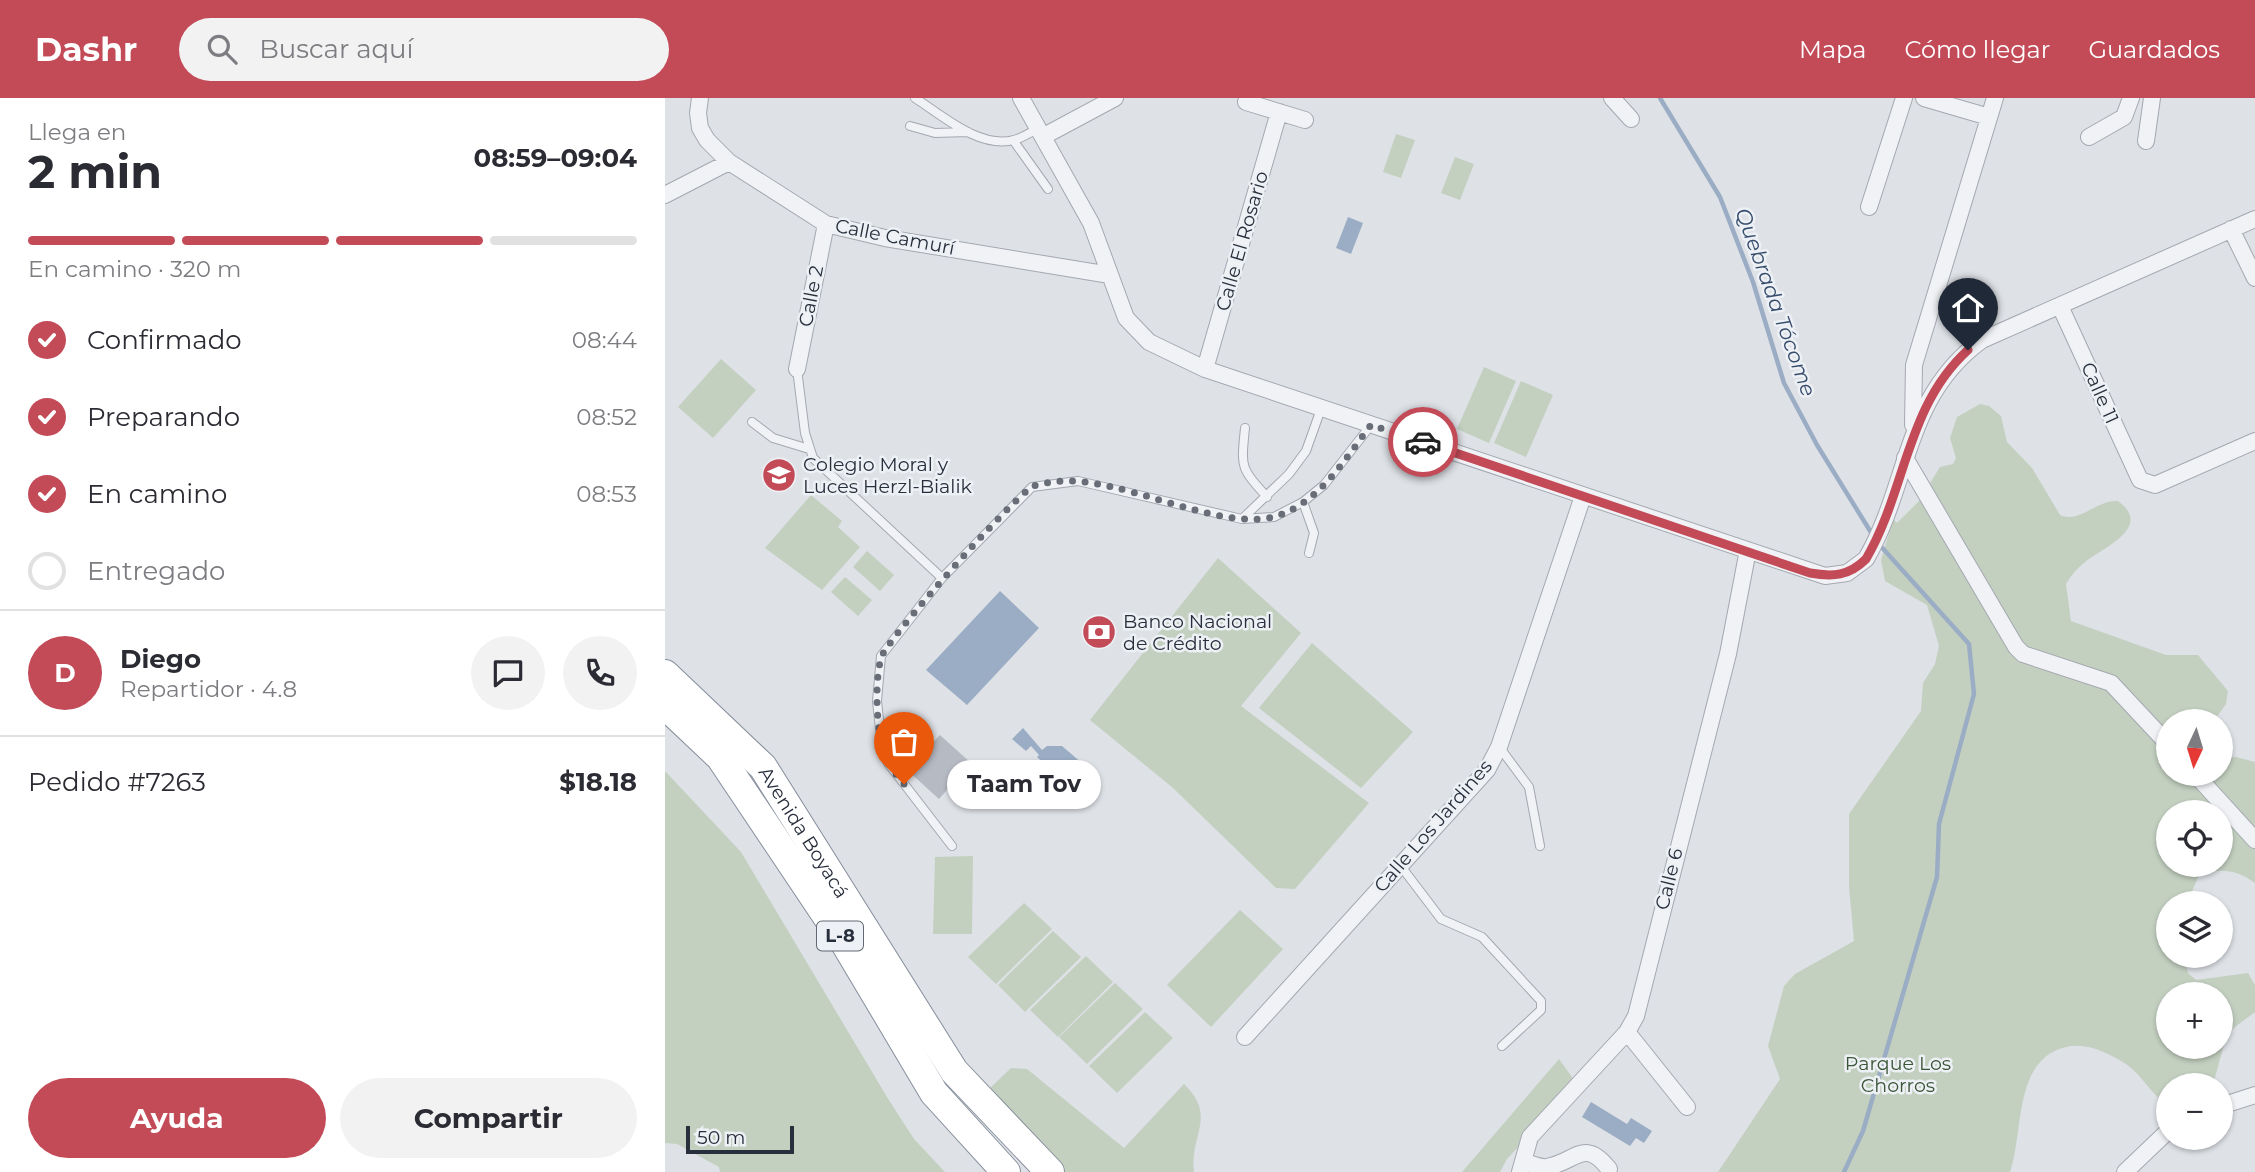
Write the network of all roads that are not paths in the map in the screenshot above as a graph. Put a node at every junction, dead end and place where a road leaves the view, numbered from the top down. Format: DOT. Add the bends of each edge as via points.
graph roads {
  1 [pos="700,98"];
  2 [pos="915,98"];
  3 [pos="1021,98"];
  4 [pos="1115,98"];
  5 [pos="1612,98"];
  6 [pos="1904,98"];
  7 [pos="1924,98"];
  8 [pos="1995,98"];
  9 [pos="2131,98"];
  10 [pos="2152,98"];
  11 [pos="1246,102"];
  12 [pos="1279,112"];
  13 [pos="1989,117"];
  14 [pos="1631,119"];
  15 [pos="1305,120"];
  16 [pos="910,126"];
  17 [pos="968,132"];
  18 [pos="1041,132"];
  19 [pos="2089,137"];
  20 [pos="1013,140"];
  21 [pos="2146,141"];
  22 [pos="729,162"];
  23 [pos="1048,189"];
  24 [pos="665,195"];
  25 [pos="1869,207"];
  26 [pos="2255,219"];
  27 [pos="825,224"];
  28 [pos="2231,229"];
  29 [pos="1110,275"];
  30 [pos="2255,278"];
  31 [pos="2060,306"];
  32 [pos="797,369"];
  33 [pos="1205,369"];
  34 [pos="1321,408"];
  35 [pos="752,422"];
  36 [pos="1371,425"];
  37 [pos="1245,428"];
  38 [pos="1913,435"];
  39 [pos="2255,441"];
  40 [pos="809,449"];
  41 [pos="1905,458"];
  42 [pos="1583,496"];
  43 [pos="1267,497"];
  44 [pos="1303,502"];
  45 [pos="1242,519"];
  46 [pos="1748,550"];
  47 [pos="1309,553"];
  48 [pos="942,578"];
  49 [pos="665,674"];
  50 [pos="665,705"];
  51 [pos="2156,731"];
  52 [pos="1499,747"];
  53 [pos="2206,786"];
  54 [pos="2255,840"];
  55 [pos="952,846"];
  56 [pos="1540,846"];
  57 [pos="1399,865"];
  58 [pos="1627,1032"];
  59 [pos="1245,1037"];
  60 [pos="1502,1046"];
  61 [pos="2255,1095"];
  62 [pos="2233,1102"];
  63 [pos="1687,1107"];
  64 [pos="2156,1142"];
  65 [pos="1523,1167"];
  66 [pos="1609,1168"];
  67 [pos="1545,1170"];
  68 [pos="1006,1172"];
  69 [pos="1050,1172"];
  70 [pos="2125,1172"];
  1 -- 22 [label="street, Calle Camurí" via="700,128"];
  2 -- 17 [label="lane"];
  3 -- 18 [label="street"];
  4 -- 18 [label="street"];
  5 -- 14 [label="street"];
  6 -- 25 [label="street"];
  7 -- 13 [label="street"];
  8 -- 13 [label="street"];
  9 -- 19 [label="street" via="2124,117"];
  10 -- 21 [label="street"];
  11 -- 12 [label="street"];
  12 -- 15 [label="street"];
  12 -- 33 [label="street, Calle El Rosario"];
  13 -- 38 [label="street" via="1914,365"];
  16 -- 17 [label="lane" via="943,134"];
  17 -- 20 [label="lane"];
  18 -- 20 [label="lane"];
  18 -- 29 [label="street" via="1091,223"];
  20 -- 23 [label="lane"];
  22 -- 24 [label="street"];
  22 -- 27 [label="street, Calle Camurí"];
  26 -- 28 [label="street"];
  27 -- 29 [label="street, Calle Camurí" via="885,239"];
  27 -- 32 [label="street, Calle 2"];
  28 -- 30 [label="street"];
  28 -- 31 [label="street"];
  29 -- 33 [label="street" via="1120,307 1140,336"];
  31 -- 38 [label="street" via="1968,350 1936,386"];
  31 -- 39 [label="street, Calle 11" via="2140,480 2155,485"];
  32 -- 40 [label="lane"];
  33 -- 34 [label="street"];
  34 -- 36 [label="street"];
  34 -- 43 [label="lane" via="1306,451"];
  35 -- 40 [label="lane" via="773,438"];
  36 -- 42 [label="street"];
  36 -- 44 [label="lane" via="1334,474"];
  37 -- 43 [label="lane" via="1241,462"];
  38 -- 41 [label="street"];
  40 -- 48 [label="lane" via="813,458"];
  41 -- 46 [label="street" via="1866,559 1847,573 1810,573"];
  41 -- 51 [label="street" via="2016,647 2023,654 2111,683"];
  42 -- 46 [label="street"];
  42 -- 52 [label="street, Calle Los Jardines"];
  43 -- 45 [label="lane"];
  44 -- 45 [label="lane" via="1274,517"];
  44 -- 47 [label="lane" via="1314,533"];
  45 -- 48 [label="lane" via="1078,481 1056,482 1032,487"];
  46 -- 58 [label="street, Calle 6" via="1727,654 1636,1016"];
  48 -- 55 [label="lane" via="881,656 877,701 888,764"];
  49 -- 69 [label="highway, Avenida Boyacá / L-8" via="763,767 954,1071"];
  50 -- 68 [label="highway, Avenida Boyacá / L-8" via="720,757 846,945 934,1093"];
  52 -- 56 [label="lane" via="1529,787"];
  52 -- 57 [label="street, Calle Los Jardines" via="1487,770"];
  53 -- 54 [label="street"];
  57 -- 59 [label="street, Calle Los Jardines"];
  57 -- 60 [label="lane" via="1441,919 1482,937 1541,1001 1541,1010"];
  58 -- 63 [label="street"];
  58 -- 65 [label="street, Calle 6" via="1530,1138"];
  61 -- 62 [label="street"];
  64 -- 70 [label="street"];
  65 -- 67 [label="street"];
  66 -- 67 [label="street" via="1598,1155 1581,1152"];
}
